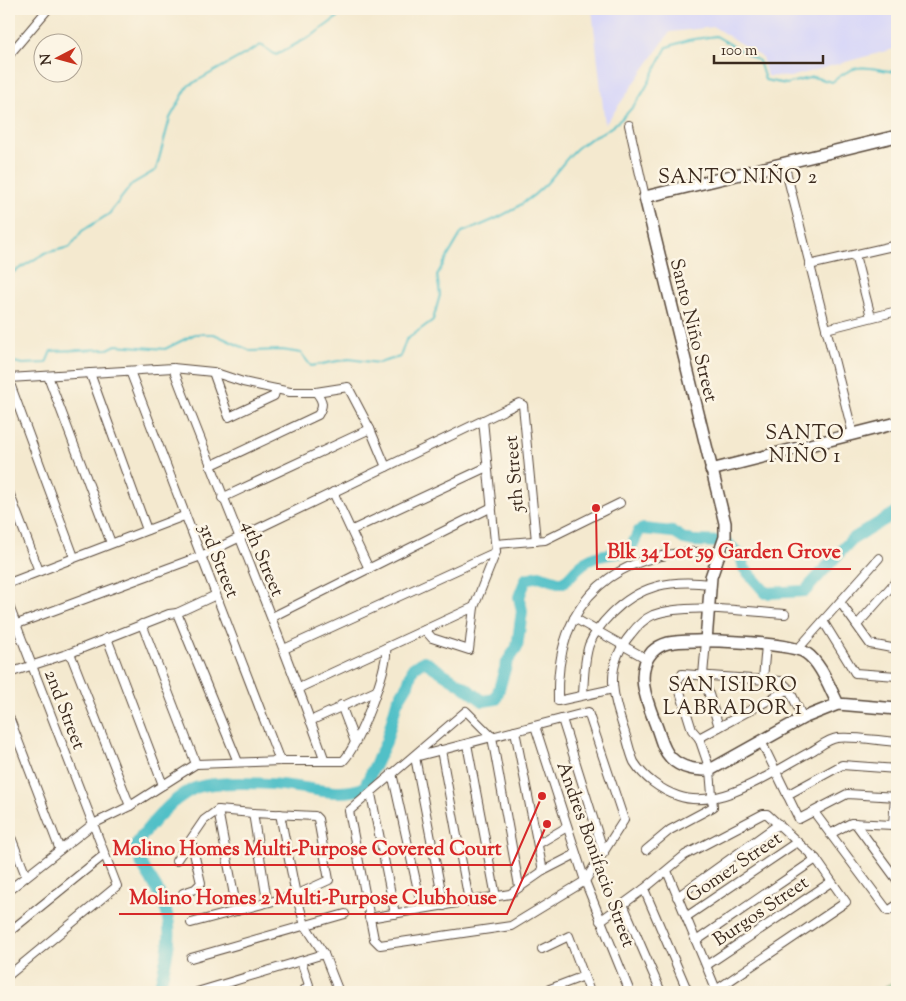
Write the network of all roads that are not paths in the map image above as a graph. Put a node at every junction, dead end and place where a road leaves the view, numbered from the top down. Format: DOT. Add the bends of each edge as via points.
graph roads {
  1 [pos="48,9"];
  2 [pos="9,55"];
  3 [pos="629,125"];
  4 [pos="897,136"];
  5 [pos="784,163"];
  6 [pos="645,198"];
  7 [pos="897,245"];
  8 [pos="855,254"];
  9 [pos="809,265"];
  10 [pos="897,311"];
  11 [pos="871,317"];
  12 [pos="826,329"];
  13 [pos="173,368"];
  14 [pos="130,371"];
  15 [pos="213,372"];
  16 [pos="90,373"];
  17 [pos="48,376"];
  18 [pos="9,380"];
  19 [pos="276,389"];
  20 [pos="316,392"];
  21 [pos="483,420"];
  22 [pos="897,422"];
  23 [pos="370,428"];
  24 [pos="854,434"];
  25 [pos="210,466"];
  26 [pos="386,467"];
  27 [pos="487,467"];
  28 [pos="711,470"];
  29 [pos="9,492"];
  30 [pos="333,492"];
  31 [pos="222,498"];
  32 [pos="620,503"];
  33 [pos="492,508"];
  34 [pos="184,516"];
  35 [pos="147,530"];
  36 [pos="352,530"];
  37 [pos="238,538"];
  38 [pos="536,541"];
  39 [pos="111,543"];
  40 [pos="496,548"];
  41 [pos="719,551"];
  42 [pos="201,556"];
  43 [pos="74,557"];
  44 [pos="879,558"];
  45 [pos="369,568"];
  46 [pos="39,571"];
  47 [pos="897,580"];
  48 [pos="9,583"];
  49 [pos="710,584"];
  50 [pos="216,595"];
  51 [pos="840,602"];
  52 [pos="9,606"];
  53 [pos="474,607"];
  54 [pos="707,610"];
  55 [pos="177,613"];
  56 [pos="785,614"];
  57 [pos="272,617"];
  58 [pos="574,618"];
  59 [pos="822,621"];
  60 [pos="142,624"];
  61 [pos="12,625"];
  62 [pos="858,625"];
  63 [pos="425,630"];
  64 [pos="596,630"];
  65 [pos="107,638"];
  66 [pos="706,641"];
  67 [pos="622,644"];
  68 [pos="766,644"];
  69 [pos="386,648"];
  70 [pos="284,649"];
  71 [pos="798,649"];
  72 [pos="897,649"];
  73 [pos="70,653"];
  74 [pos="647,659"];
  75 [pos="32,667"];
  76 [pos="9,673"];
  77 [pos="703,675"];
  78 [pos="897,676"];
  79 [pos="763,679"];
  80 [pos="298,688"];
  81 [pos="613,689"];
  82 [pos="789,689"];
  83 [pos="376,691"];
  84 [pos="583,695"];
  85 [pos="838,704"];
  86 [pos="341,705"];
  87 [pos="897,709"];
  88 [pos="9,717"];
  89 [pos="803,718"];
  90 [pos="562,719"];
  91 [pos="310,721"];
  92 [pos="535,726"];
  93 [pos="719,727"];
  94 [pos="515,731"];
  95 [pos="492,737"];
  96 [pos="699,738"];
  97 [pos="761,741"];
  98 [pos="355,742"];
  99 [pos="897,742"];
  100 [pos="467,744"];
  101 [pos="441,750"];
  102 [pos="412,758"];
  103 [pos="280,761"];
  104 [pos="324,761"];
  105 [pos="238,762"];
  106 [pos="196,764"];
  107 [pos="897,768"];
  108 [pos="710,770"];
  109 [pos="776,771"];
  110 [pos="392,774"];
  111 [pos="163,785"];
  112 [pos="371,794"];
  113 [pos="787,795"];
  114 [pos="896,797"];
  115 [pos="713,798"];
  116 [pos="130,806"];
  117 [pos="218,810"];
  118 [pos="253,812"];
  119 [pos="814,812"];
  120 [pos="280,814"];
  121 [pos="855,823"];
  122 [pos="93,824"];
  123 [pos="779,824"];
  124 [pos="567,827"];
  125 [pos="895,828"];
  126 [pos="9,832"];
  127 [pos="830,834"];
  128 [pos="191,840"];
  129 [pos="798,842"];
  130 [pos="538,844"];
  131 [pos="60,850"];
  132 [pos="646,850"];
  133 [pos="604,852"];
  134 [pos="576,854"];
  135 [pos="104,855"];
  136 [pos="816,859"];
  137 [pos="176,861"];
  138 [pos="543,871"];
  139 [pos="667,871"];
  140 [pos="26,876"];
  141 [pos="897,880"];
  142 [pos="585,881"];
  143 [pos="831,882"];
  144 [pos="519,886"];
  145 [pos="644,889"];
  146 [pos="9,890"];
  147 [pos="183,893"];
  148 [pos="296,895"];
  149 [pos="496,897"];
  150 [pos="677,897"];
  151 [pos="267,901"];
  152 [pos="469,901"];
  153 [pos="623,904"];
  154 [pos="897,905"];
  155 [pos="444,906"];
  156 [pos="422,908"];
  157 [pos="238,911"];
  158 [pos="345,914"];
  159 [pos="395,914"];
  160 [pos="686,917"];
  161 [pos="369,918"];
  162 [pos="600,920"];
  163 [pos="190,923"];
  164 [pos="305,925"];
  165 [pos="9,932"];
  166 [pos="696,941"];
  167 [pos="542,949"];
  168 [pos="324,954"];
  169 [pos="191,958"];
  170 [pos="301,961"];
  171 [pos="707,965"];
  172 [pos="9,974"];
  173 [pos="584,976"];
  174 [pos="197,992"];
  175 [pos="302,992"];
  176 [pos="339,992"];
  177 [pos="542,992"];
  178 [pos="590,992"];
  179 [pos="630,992"];
  180 [pos="660,992"];
  181 [pos="688,992"];
  182 [pos="716,992"];
  1 -- 2 [label="street"];
  3 -- 6 [label="street"];
  4 -- 5 [label="street"];
  5 -- 6 [label="street"];
  5 -- 9 [label="street"];
  6 -- 28 [label="street, Santo Niño Street"];
  7 -- 8 [label="street"];
  8 -- 9 [label="street"];
  8 -- 11 [label="street"];
  9 -- 12 [label="street"];
  10 -- 11 [label="street"];
  11 -- 12 [label="street"];
  12 -- 24 [label="street"];
  13 -- 14 [label="street"];
  13 -- 15 [label="street"];
  13 -- 25 [label="street, 4th Street"];
  14 -- 16 [label="street"];
  14 -- 34 [label="street, 3rd Street"];
  15 -- 19 [label="street"];
  15 -- 19 [label="street" via="229,417 274,396"];
  16 -- 17 [label="street"];
  16 -- 35 [label="street"];
  17 -- 18 [label="street"];
  17 -- 39 [label="street"];
  18 -- 43 [label="street"];
  19 -- 20 [label="street"];
  20 -- 23 [label="street" via="348,387"];
  20 -- 25 [label="street" via="323,407 318,415"];
  21 -- 26 [label="street"];
  21 -- 27 [label="street"];
  21 -- 38 [label="street, 5th Street" via="516,404 523,405"];
  22 -- 24 [label="street"];
  23 -- 26 [label="street"];
  23 -- 31 [label="street"];
  24 -- 28 [label="street"];
  25 -- 31 [label="street, 4th Street"];
  26 -- 30 [label="street"];
  27 -- 33 [label="street"];
  27 -- 36 [label="street"];
  28 -- 41 [label="street, Santo Niño Street" via="725,523 725,537"];
  29 -- 46 [label="street"];
  30 -- 36 [label="street"];
  30 -- 37 [label="street"];
  31 -- 37 [label="street, 4th Street"];
  32 -- 38 [label="street" via="545,540"];
  33 -- 40 [label="street"];
  33 -- 45 [label="street"];
  34 -- 35 [label="street"];
  34 -- 42 [label="street, 3rd Street"];
  35 -- 39 [label="street"];
  36 -- 45 [label="street"];
  37 -- 42 [label="street"];
  37 -- 57 [label="street, 4th Street"];
  38 -- 40 [label="street"];
  39 -- 43 [label="street"];
  40 -- 53 [label="street"];
  40 -- 70 [label="street"];
  41 -- 49 [label="street"];
  41 -- 58 [label="street" via="682,552 636,564 602,583 584,601"];
  42 -- 50 [label="street, 3rd Street"];
  42 -- 61 [label="street"];
  43 -- 46 [label="street"];
  44 -- 51 [label="street"];
  45 -- 57 [label="street"];
  46 -- 48 [label="street"];
  47 -- 62 [label="street"];
  49 -- 54 [label="street"];
  49 -- 64 [label="street" via="671,582 641,591 624,601"];
  50 -- 55 [label="street"];
  50 -- 103 [label="street, 3rd Street"];
  51 -- 59 [label="street"];
  51 -- 62 [label="street"];
  52 -- 61 [label="street, 2nd Street"];
  53 -- 63 [label="street"];
  53 -- 63 [label="street" via="469,650 432,638"];
  54 -- 56 [label="street"];
  54 -- 66 [label="street"];
  54 -- 67 [label="street" via="683,608 652,615 640,623"];
  55 -- 60 [label="street"];
  55 -- 105 [label="street"];
  57 -- 70 [label="street, 4th Street"];
  58 -- 64 [label="street"];
  58 -- 84 [label="street" via="561,652 557,675 558,701"];
  59 -- 71 [label="street"];
  59 -- 78 [label="street" via="855,673"];
  60 -- 65 [label="street"];
  60 -- 106 [label="street"];
  61 -- 75 [label="street, 2nd Street"];
  62 -- 72 [label="street" via="870,644"];
  63 -- 69 [label="street"];
  64 -- 67 [label="street"];
  64 -- 84 [label="street" via="589,647"];
  65 -- 73 [label="street"];
  65 -- 111 [label="street"];
  66 -- 68 [label="street"];
  66 -- 74 [label="street" via="659,646"];
  66 -- 77 [label="street"];
  67 -- 74 [label="street"];
  67 -- 81 [label="street" via="612,669"];
  68 -- 71 [label="street"];
  68 -- 79 [label="street"];
  69 -- 80 [label="street"];
  69 -- 83 [label="street" via="386,662"];
  70 -- 80 [label="street, 4th Street"];
  71 -- 85 [label="street" via="812,658"];
  73 -- 75 [label="street"];
  73 -- 116 [label="street"];
  74 -- 108 [label="street" via="643,678 645,697 665,751 688,769"];
  75 -- 76 [label="street"];
  75 -- 122 [label="street, 2nd Street"];
  77 -- 79 [label="street"];
  77 -- 93 [label="street"];
  77 -- 96 [label="street" via="682,674 677,682 692,730"];
  79 -- 82 [label="street" via="781,681"];
  80 -- 91 [label="street, 4th Street"];
  81 -- 84 [label="street"];
  81 -- 115 [label="street" via="634,761 647,778 678,797 698,801"];
  82 -- 89 [label="street"];
  82 -- 93 [label="street"];
  83 -- 86 [label="street"];
  83 -- 98 [label="street"];
  85 -- 87 [label="street"];
  85 -- 89 [label="street"];
  86 -- 91 [label="street"];
  86 -- 98 [label="street"];
  88 -- 131 [label="street"];
  89 -- 97 [label="street"];
  90 -- 92 [label="street"];
  90 -- 133 [label="street"];
  90 -- 133 [label="street" via="588,712 624,820"];
  91 -- 104 [label="street, 4th Street"];
  92 -- 94 [label="street"];
  92 -- 124 [label="street, Andres Bonifacio Street"];
  93 -- 96 [label="street"];
  94 -- 95 [label="street"];
  94 -- 130 [label="street"];
  95 -- 100 [label="street"];
  95 -- 102 [label="street" via="466,711"];
  95 -- 144 [label="street"];
  96 -- 108 [label="street"];
  97 -- 108 [label="street"];
  97 -- 109 [label="street"];
  98 -- 104 [label="street" via="343,761"];
  99 -- 109 [label="street" via="836,738"];
  100 -- 101 [label="street"];
  100 -- 149 [label="street"];
  101 -- 102 [label="street"];
  101 -- 152 [label="street"];
  102 -- 110 [label="street"];
  102 -- 155 [label="street"];
  103 -- 104 [label="street"];
  103 -- 105 [label="street"];
  105 -- 106 [label="street"];
  106 -- 111 [label="street"];
  107 -- 113 [label="street" via="842,764"];
  107 -- 114 [label="street"];
  108 -- 115 [label="street"];
  109 -- 113 [label="street"];
  109 -- 115 [label="street" via="746,787"];
  110 -- 112 [label="street"];
  110 -- 156 [label="street"];
  111 -- 116 [label="street"];
  112 -- 159 [label="street"];
  112 -- 161 [label="street" via="349,811"];
  113 -- 119 [label="street" via="799,819"];
  114 -- 119 [label="street" via="847,794"];
  114 -- 125 [label="street"];
  115 -- 132 [label="street" via="713,808 670,830"];
  116 -- 122 [label="street"];
  117 -- 118 [label="street"];
  117 -- 128 [label="street" via="204,820"];
  117 -- 157 [label="street"];
  118 -- 120 [label="street"];
  118 -- 151 [label="street"];
  119 -- 127 [label="street"];
  120 -- 148 [label="street"];
  120 -- 148 [label="street" via="315,816 318,819 330,876 326,882"];
  121 -- 125 [label="street"];
  121 -- 127 [label="street"];
  121 -- 141 [label="street"];
  122 -- 131 [label="street"];
  122 -- 135 [label="street, 2nd Street"];
  123 -- 129 [label="street"];
  123 -- 139 [label="street" via="763,814 685,855"];
  123 -- 150 [label="street"];
  124 -- 130 [label="street"];
  124 -- 134 [label="street, Andres Bonifacio Street"];
  126 -- 140 [label="street"];
  127 -- 154 [label="street" via="888,912"];
  128 -- 137 [label="street"];
  128 -- 147 [label="street" via="202,883"];
  129 -- 136 [label="street"];
  129 -- 160 [label="street, Gomez Street"];
  130 -- 138 [label="street"];
  131 -- 140 [label="street"];
  133 -- 142 [label="street"];
  134 -- 138 [label="street"];
  134 -- 142 [label="street, Andres Bonifacio Street"];
  135 -- 165 [label="street"];
  135 -- 172 [label="street, 2nd Street" via="117,886"];
  136 -- 143 [label="street"];
  136 -- 166 [label="street"];
  138 -- 144 [label="street"];
  139 -- 145 [label="street"];
  139 -- 150 [label="street"];
  140 -- 146 [label="street"];
  142 -- 161 [label="street" via="543,909 502,928 380,945 374,939"];
  142 -- 162 [label="street, Andres Bonifacio Street"];
  143 -- 171 [label="street, Burgos Street"];
  143 -- 182 [label="street" via="846,902"];
  144 -- 149 [label="street" via="510,894"];
  145 -- 153 [label="street"];
  145 -- 181 [label="street"];
  148 -- 151 [label="street"];
  148 -- 164 [label="street"];
  149 -- 152 [label="street"];
  150 -- 160 [label="street"];
  151 -- 157 [label="street"];
  152 -- 155 [label="street"];
  153 -- 162 [label="street"];
  153 -- 180 [label="street"];
  155 -- 156 [label="street"];
  156 -- 159 [label="street"];
  157 -- 163 [label="street"];
  158 -- 164 [label="street"];
  159 -- 161 [label="street"];
  160 -- 166 [label="street"];
  162 -- 179 [label="street, Andres Bonifacio Street"];
  164 -- 168 [label="street"];
  164 -- 169 [label="street"];
  166 -- 171 [label="street"];
  167 -- 173 [label="street" via="569,936"];
  168 -- 170 [label="street"];
  168 -- 176 [label="street"];
  170 -- 174 [label="street"];
  170 -- 175 [label="street" via="309,985"];
  171 -- 182 [label="street"];
  173 -- 177 [label="street"];
  173 -- 178 [label="street"];
}
